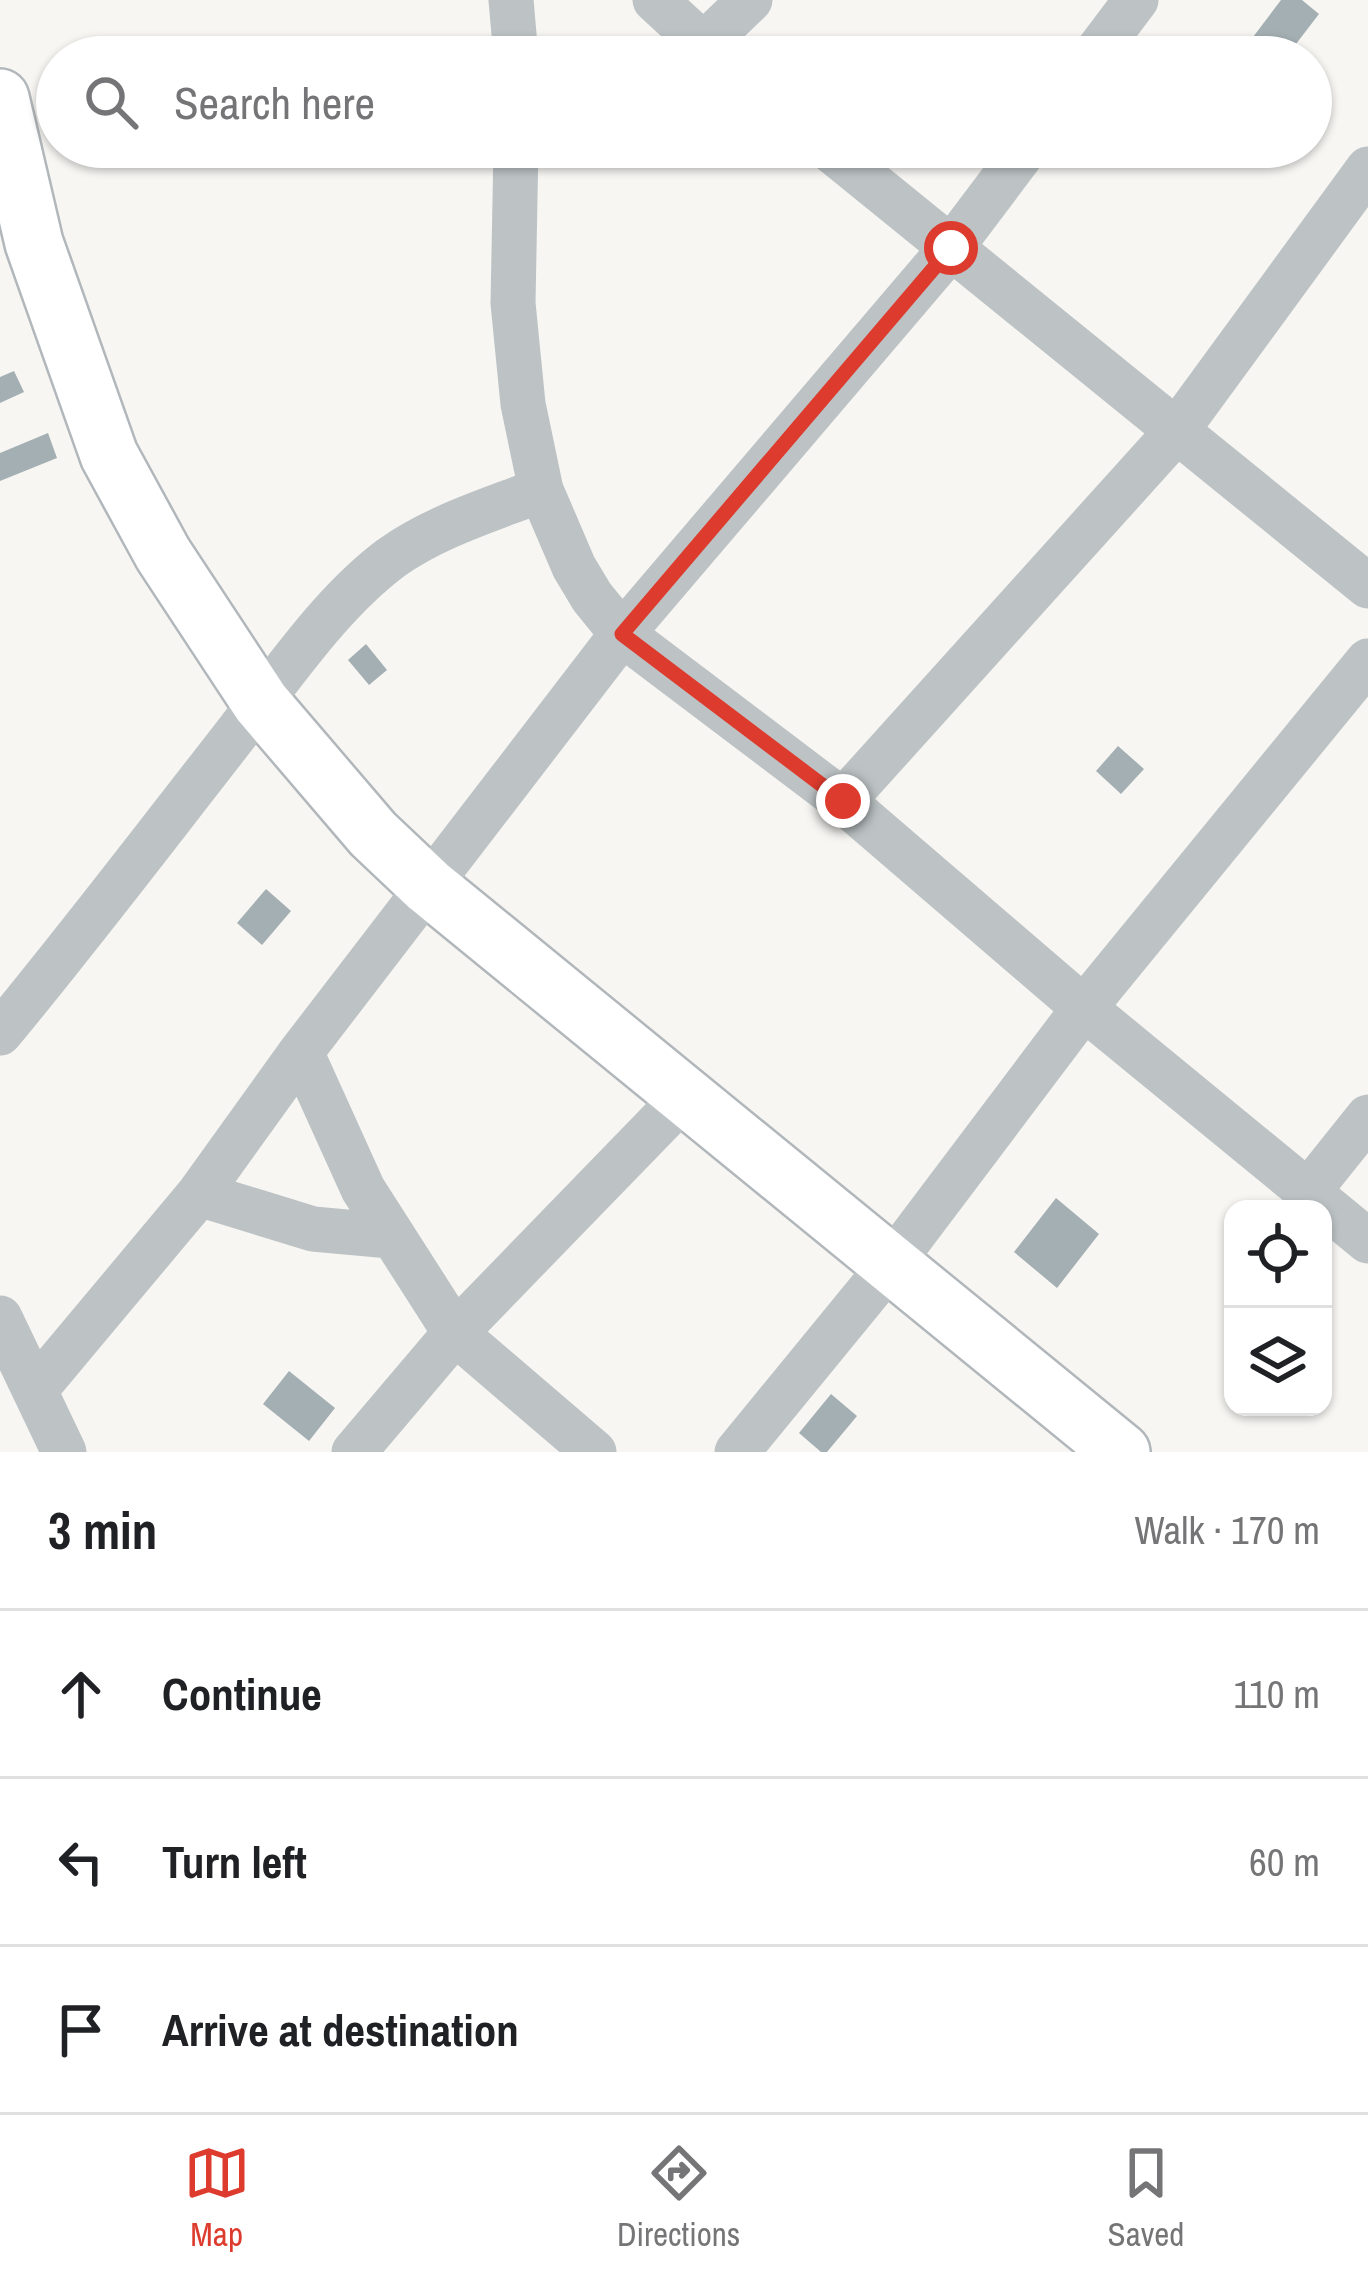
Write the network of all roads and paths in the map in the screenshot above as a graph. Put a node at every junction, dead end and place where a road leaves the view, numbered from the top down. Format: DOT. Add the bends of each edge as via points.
graph roads {
  1 [pos="511,0"];
  2 [pos="656,0"];
  3 [pos="750,0"];
  4 [pos="1136,0"];
  5 [pos="514,36"];
  6 [pos="694,36"];
  7 [pos="722,36"];
  8 [pos="1109,36"];
  9 [pos="0,98"];
  10 [pos="516,168"];
  11 [pos="853,168"];
  12 [pos="1011,168"];
  13 [pos="1368,169"];
  14 [pos="951,248"];
  15 [pos="1175,433"];
  16 [pos="542,490"];
  17 [pos="1368,586"];
  18 [pos="622,634"];
  19 [pos="1368,661"];
  20 [pos="261,703"];
  21 [pos="843,801"];
  22 [pos="428,886"];
  23 [pos="8,1002"];
  24 [pos="1084,1008"];
  25 [pos="301,1052"];
  26 [pos="685,1096"];
  27 [pos="1368,1118"];
  28 [pos="1308,1192"];
  29 [pos="200,1194"];
  30 [pos="390,1236"];
  31 [pos="1368,1241"];
  32 [pos="891,1264"];
  33 [pos="0,1318"];
  34 [pos="455,1333"];
  35 [pos="35,1390"];
  36 [pos="64,1452"];
  37 [pos="354,1452"];
  38 [pos="594,1452"];
  39 [pos="737,1452"];
  40 [pos="1121,1452"];
  1 -- 5 [label="street"];
  2 -- 6 [label="street"];
  3 -- 7 [label="street"];
  4 -- 8 [label="street"];
  9 -- 20 [label="main road" via="34,244 109,455"];
  10 -- 16 [label="street" via="513,303"];
  11 -- 14 [label="street"];
  12 -- 14 [label="street"];
  13 -- 15 [label="street"];
  14 -- 15 [label="street"];
  14 -- 18 [label="street"];
  15 -- 17 [label="street"];
  15 -- 21 [label="street"];
  16 -- 18 [label="street" via="574,567"];
  16 -- 20 [label="street" via="427,535 388,560"];
  18 -- 21 [label="street"];
  18 -- 22 [label="street"];
  19 -- 24 [label="street"];
  20 -- 22 [label="main road"];
  20 -- 23 [label="street"];
  21 -- 24 [label="street"];
  22 -- 25 [label="street"];
  22 -- 26 [label="main road"];
  24 -- 28 [label="street"];
  24 -- 32 [label="street"];
  25 -- 29 [label="street"];
  25 -- 30 [label="street"];
  26 -- 32 [label="main road"];
  26 -- 34 [label="street"];
  27 -- 28 [label="street"];
  28 -- 31 [label="street"];
  29 -- 30 [label="street" via="313,1229"];
  29 -- 35 [label="street"];
  30 -- 34 [label="street"];
  32 -- 39 [label="street"];
  32 -- 40 [label="main road"];
  33 -- 35 [label="street"];
  34 -- 37 [label="street"];
  34 -- 38 [label="street"];
  35 -- 36 [label="street"];
}
